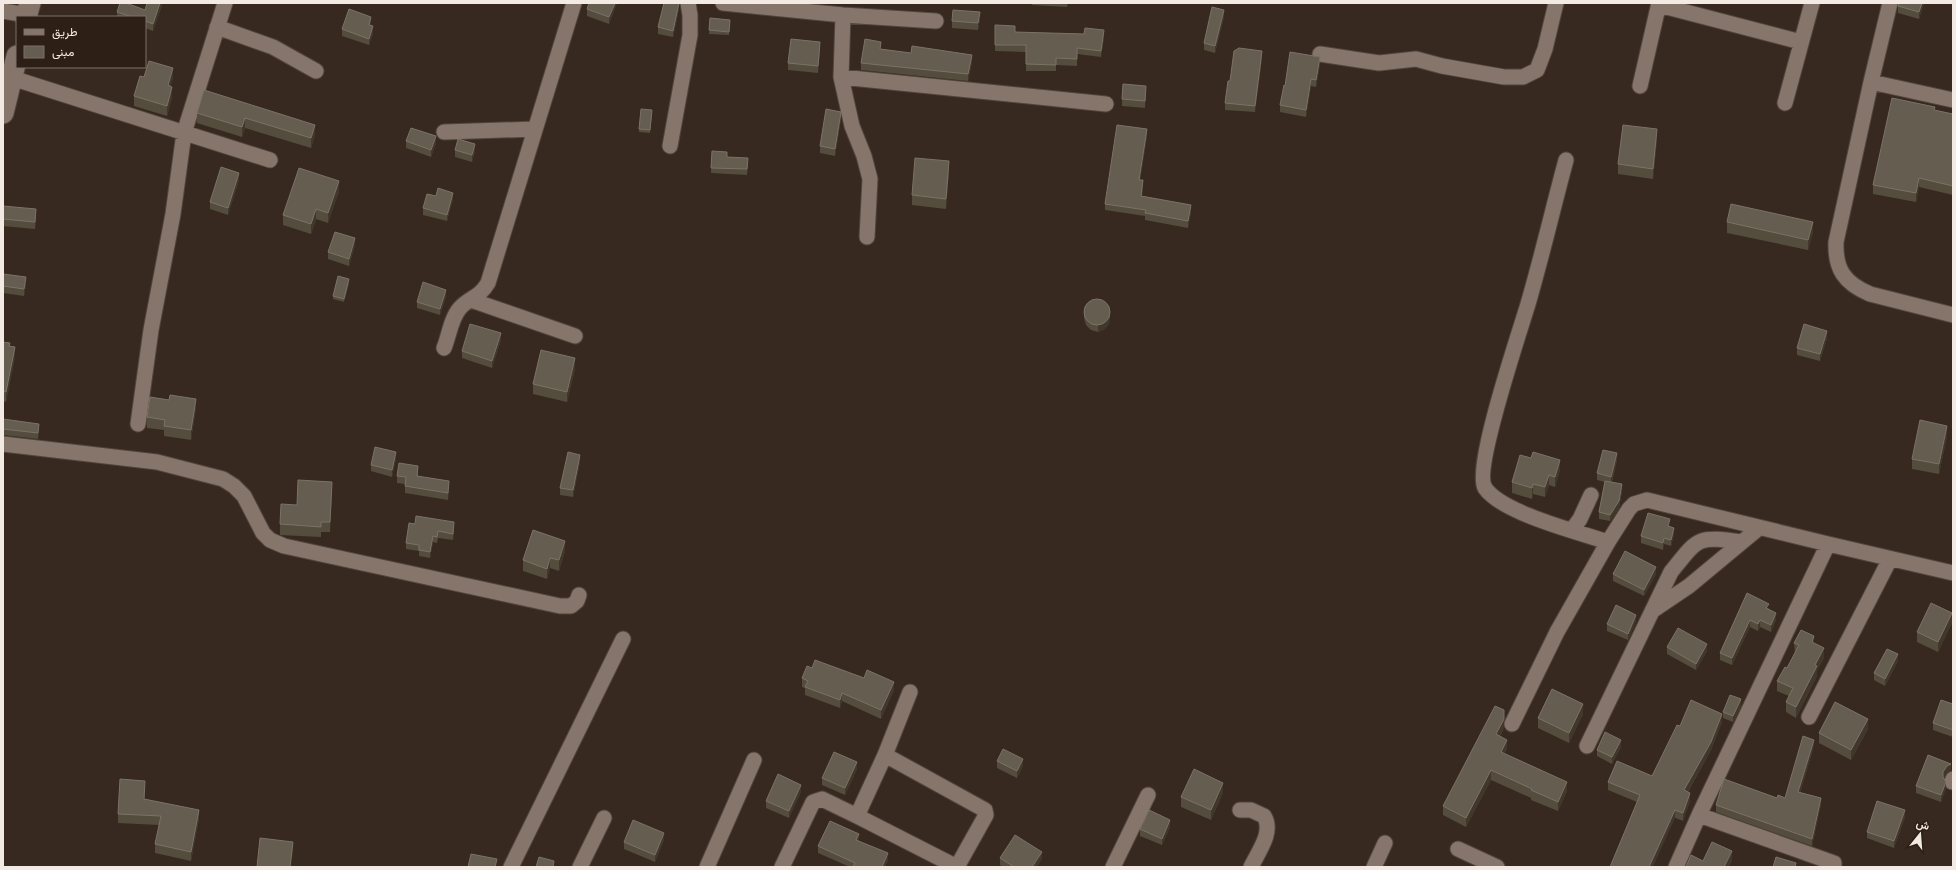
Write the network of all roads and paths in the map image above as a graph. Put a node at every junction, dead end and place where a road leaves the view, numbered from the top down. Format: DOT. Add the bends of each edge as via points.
graph roads {
  1 [pos="225,3"];
  2 [pos="574,3"];
  3 [pos="688,3"];
  4 [pos="724,3"];
  5 [pos="1556,3"];
  6 [pos="1812,3"];
  7 [pos="1890,3"];
  8 [pos="1659,4"];
  9 [pos="804,7"];
  10 [pos="3,11"];
  11 [pos="28,12"];
  12 [pos="843,15"];
  13 [pos="936,21"];
  14 [pos="217,27"];
  15 [pos="1801,42"];
  16 [pos="1320,54"];
  17 [pos="16,60"];
  18 [pos="316,71"];
  19 [pos="841,77"];
  20 [pos="12,78"];
  21 [pos="1871,82"];
  22 [pos="1640,86"];
  23 [pos="1953,100"];
  24 [pos="1785,103"];
  25 [pos="1106,104"];
  26 [pos="3,113"];
  27 [pos="535,129"];
  28 [pos="444,132"];
  29 [pos="184,133"];
  30 [pos="670,146"];
  31 [pos="270,160"];
  32 [pos="1566,160"];
  33 [pos="867,237"];
  34 [pos="471,300"];
  35 [pos="1953,314"];
  36 [pos="575,336"];
  37 [pos="444,348"];
  38 [pos="138,424"];
  39 [pos="3,444"];
  40 [pos="1591,495"];
  41 [pos="1759,528"];
  42 [pos="1572,530"];
  43 [pos="1608,542"];
  44 [pos="1742,542"];
  45 [pos="1828,544"];
  46 [pos="1890,559"];
  47 [pos="1953,574"];
  48 [pos="578,595"];
  49 [pos="1651,612"];
  50 [pos="623,638"];
  51 [pos="910,692"];
  52 [pos="1809,717"];
  53 [pos="1512,724"];
  54 [pos="1587,746"];
  55 [pos="885,755"];
  56 [pos="754,760"];
  57 [pos="1148,795"];
  58 [pos="1240,810"];
  59 [pos="1699,815"];
  60 [pos="857,816"];
  61 [pos="604,818"];
  62 [pos="1385,843"];
  63 [pos="1458,849"];
  64 [pos="511,867"];
  65 [pos="580,867"];
  66 [pos="708,867"];
  67 [pos="782,867"];
  68 [pos="1113,867"];
  69 [pos="1250,867"];
  70 [pos="1374,867"];
  71 [pos="1497,867"];
  72 [pos="1676,867"];
  73 [pos="1834,867"];
  1 -- 14 [label="street"];
  2 -- 27 [label="street"];
  3 -- 30 [label="street" via="690,35"];
  4 -- 9 [label="street"];
  5 -- 16 [label="street" via="1537,70 1523,77 1504,77 1416,59 1379,63"];
  6 -- 15 [label="street"];
  7 -- 21 [label="street"];
  8 -- 15 [label="street"];
  8 -- 22 [label="street"];
  9 -- 12 [label="street"];
  10 -- 11 [label="street"];
  12 -- 13 [label="street"];
  12 -- 19 [label="street"];
  14 -- 18 [label="street" via="273,47"];
  14 -- 29 [label="street"];
  15 -- 24 [label="street"];
  17 -- 20 [label="street"];
  19 -- 25 [label="street"];
  19 -- 33 [label="street" via="852,126 870,179"];
  20 -- 26 [label="street"];
  20 -- 29 [label="street"];
  21 -- 23 [label="street"];
  21 -- 35 [label="street" via="1836,242 1839,268 1847,280 1870,294"];
  27 -- 28 [label="street"];
  27 -- 34 [label="street" via="488,283 480,294"];
  29 -- 31 [label="street"];
  29 -- 38 [label="street"];
  32 -- 42 [label="street" via="1528,303 1496,406 1483,473 1484,486 1495,499 1528,515"];
  34 -- 36 [label="street"];
  34 -- 37 [label="street" via="457,312"];
  39 -- 48 [label="street" via="157,462 223,479 244,496 263,533 270,540 284,546 560,606 571,606 577,601"];
  40 -- 42 [label="street"];
  41 -- 43 [label="street" via="1647,500 1634,504 1629,509"];
  41 -- 44 [label="street"];
  41 -- 45 [label="street"];
  42 -- 43 [label="street"];
  43 -- 53 [label="street" via="1557,632"];
  44 -- 49 [label="street" via="1689,586"];
  44 -- 49 [label="street" via="1707,538 1699,541 1671,572"];
  45 -- 46 [label="street"];
  45 -- 59 [label="street"];
  46 -- 47 [label="street"];
  46 -- 52 [label="street"];
  49 -- 54 [label="street"];
  50 -- 64 [label="street"];
  51 -- 55 [label="street"];
  55 -- 60 [label="street"];
  55 -- 60 [label="street" via="985,810 986,816 958,865 955,866"];
  56 -- 66 [label="street"];
  57 -- 68 [label="street"];
  58 -- 69 [label="street" via="1251,810 1264,816 1268,826 1265,839"];
  59 -- 72 [label="street"];
  59 -- 73 [label="street" via="1834,863"];
  60 -- 67 [label="street" via="822,799 813,802"];
  61 -- 65 [label="street"];
  62 -- 70 [label="street"];
  63 -- 71 [label="street"];
}
